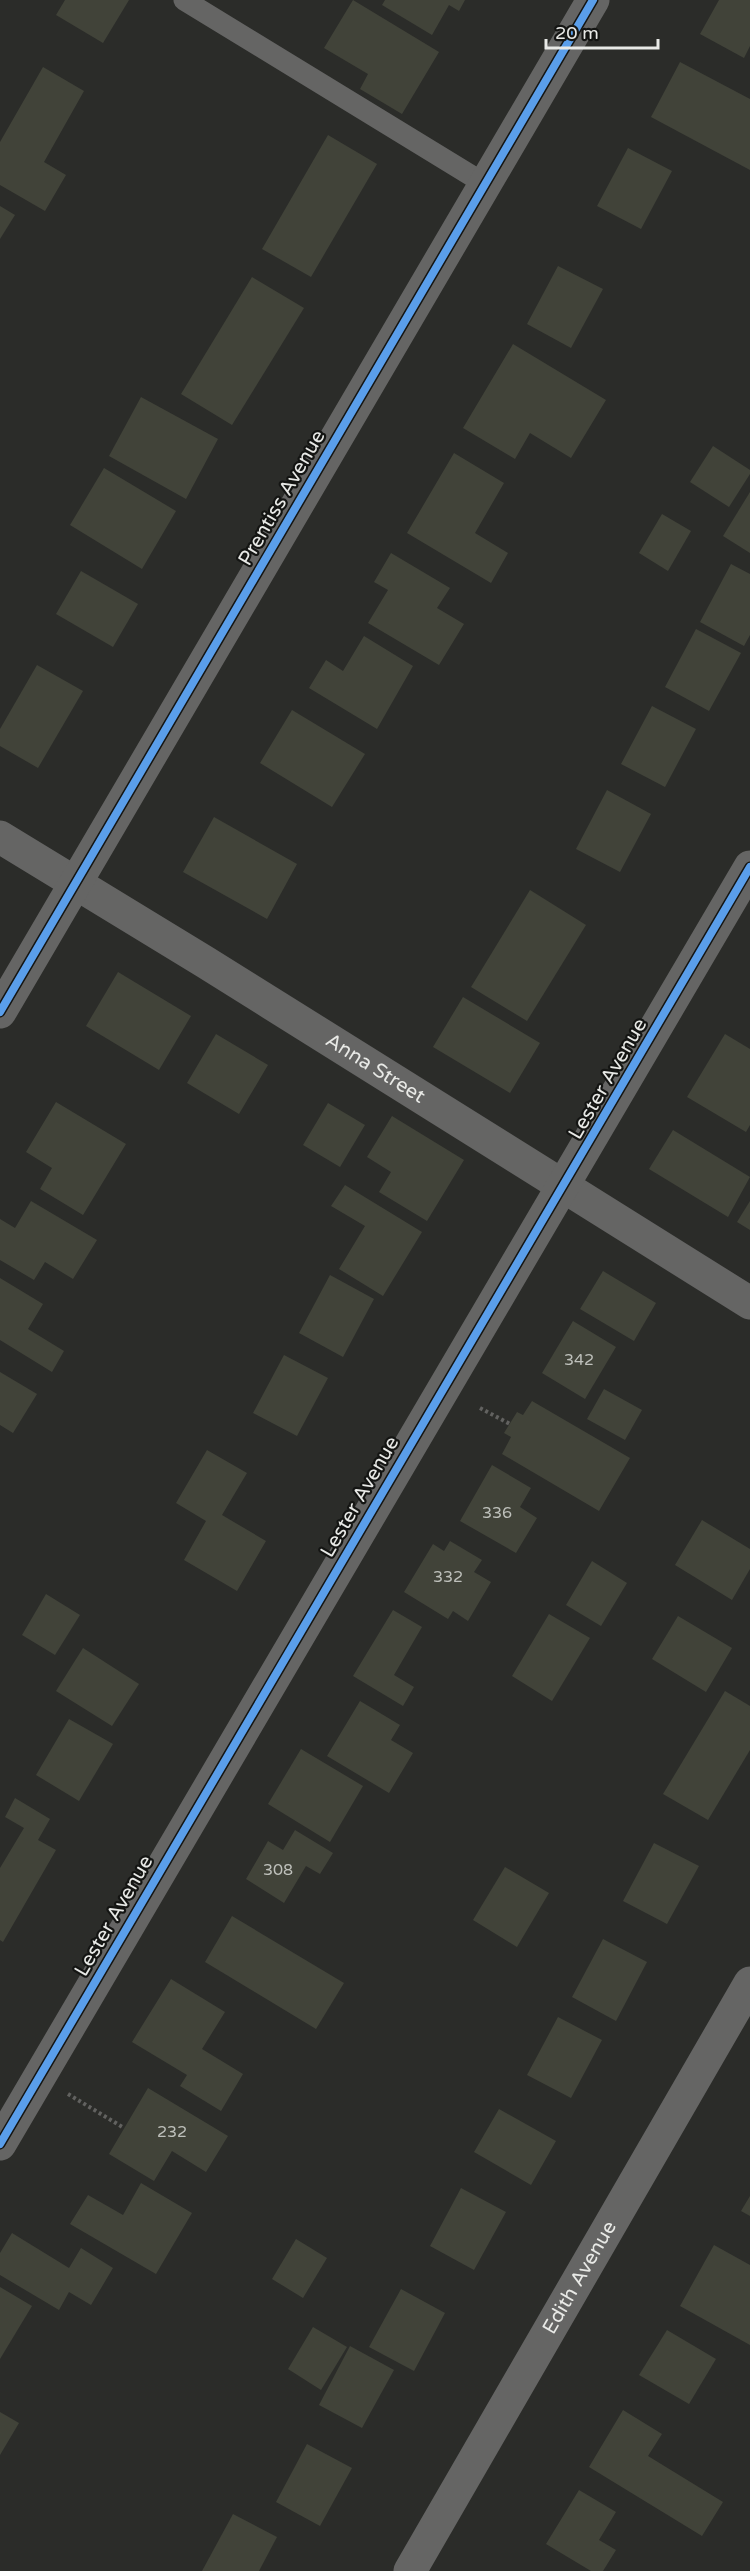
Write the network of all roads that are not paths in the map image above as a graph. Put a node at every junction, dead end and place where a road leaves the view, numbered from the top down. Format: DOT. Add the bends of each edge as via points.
graph roads {
  1 [pos="184,0"];
  2 [pos="593,0"];
  3 [pos="485,184"];
  4 [pos="0,837"];
  5 [pos="750,867"];
  6 [pos="75,883"];
  7 [pos="0,1012"];
  8 [pos="564,1187"];
  9 [pos="750,1303"];
  10 [pos="750,1983"];
  11 [pos="0,2144"];
  12 [pos="410,2571"];
  1 -- 3 [label="lane"];
  2 -- 3 [label="street, Prentiss Avenue"];
  3 -- 6 [label="street, Prentiss Avenue"];
  4 -- 6 [label="street, Anna Street"];
  5 -- 8 [label="street, Lester Avenue"];
  6 -- 7 [label="street, Prentiss Avenue"];
  6 -- 8 [label="street, Anna Street"];
  8 -- 9 [label="street, Anna Street"];
  8 -- 11 [label="street, Lester Avenue" via="409,1444"];
  10 -- 12 [label="street, Edith Avenue"];
}
